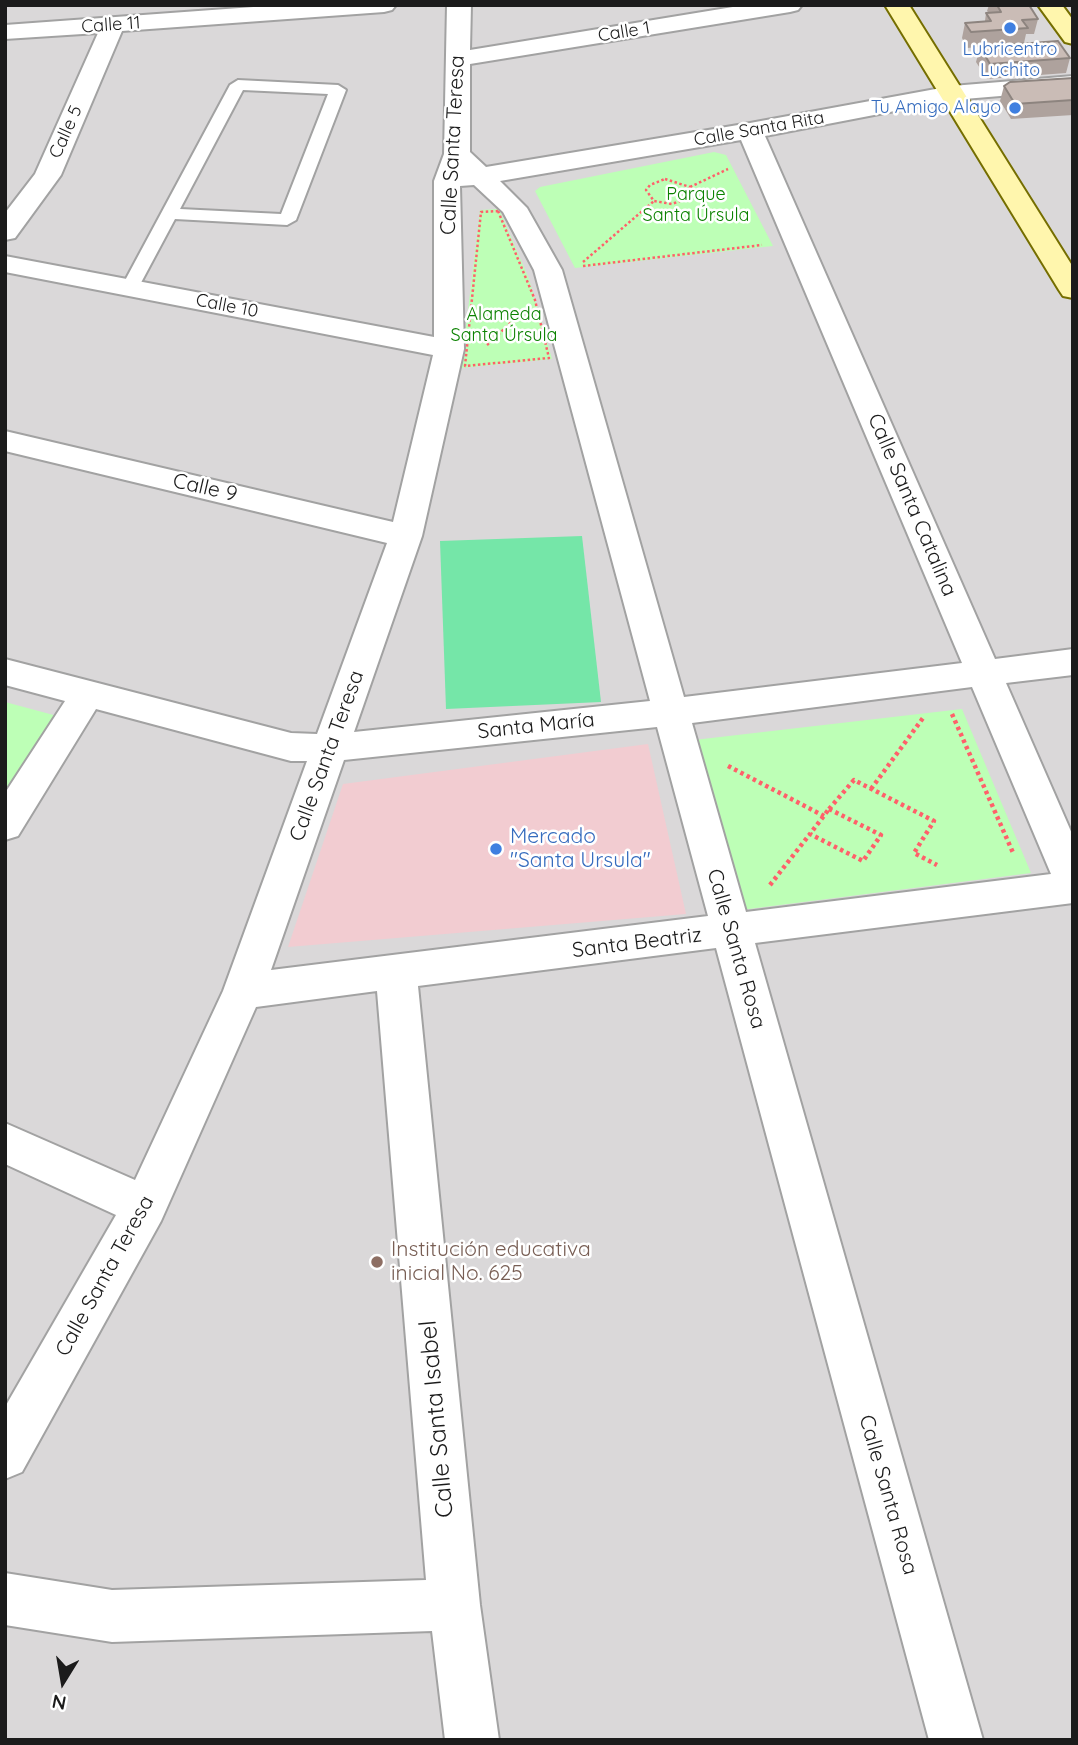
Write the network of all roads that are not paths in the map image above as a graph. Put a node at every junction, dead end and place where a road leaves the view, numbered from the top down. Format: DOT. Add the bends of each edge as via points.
graph roads {
  1 [pos="384,5"];
  2 [pos="435,5"];
  3 [pos="790,5"];
  4 [pos="897,5"];
  5 [pos="1050,5"];
  6 [pos="459,11"];
  7 [pos="689,13"];
  8 [pos="113,25"];
  9 [pos="5,32"];
  10 [pos="1073,37"];
  11 [pos="458,59"];
  12 [pos="1073,83"];
  13 [pos="951,93"];
  14 [pos="750,131"];
  15 [pos="462,170"];
  16 [pos="170,214"];
  17 [pos="5,232"];
  18 [pos="5,264"];
  19 [pos="130,288"];
  20 [pos="1073,290"];
  21 [pos="463,358"];
  22 [pos="5,441"];
  23 [pos="406,536"];
  24 [pos="1073,662"];
  25 [pos="5,672"];
  26 [pos="985,673"];
  27 [pos="88,693"];
  28 [pos="670,712"];
  29 [pos="329,748"];
  30 [pos="5,825"];
  31 [pos="1073,880"];
  32 [pos="1073,887"];
  33 [pos="732,931"];
  34 [pos="396,972"];
  35 [pos="243,991"];
  36 [pos="5,1143"];
  37 [pos="145,1206"];
  38 [pos="5,1455"];
  39 [pos="5,1599"];
  40 [pos="454,1605"];
  41 [pos="472,1740"];
  42 [pos="956,1740"];
  1 -- 8 [label="street, Calle 11"];
  2 -- 6 [label="street"];
  3 -- 7 [label="street, Calle 1"];
  4 -- 13 [label="main road"];
  5 -- 10 [label="main road"];
  6 -- 11 [label="street, Calle Santa Teresa"];
  7 -- 11 [label="street, Calle 1"];
  8 -- 9 [label="street, Calle 11"];
  8 -- 17 [label="street, Calle 5" via="48,175"];
  11 -- 15 [label="street, Calle Santa Teresa"];
  12 -- 13 [label="street, Calle Santa Rita"];
  13 -- 14 [label="street, Calle Santa Rita"];
  13 -- 20 [label="main road"];
  14 -- 15 [label="street, Calle Santa Rita"];
  14 -- 26 [label="street, Calle Santa Catalina"];
  15 -- 21 [label="street, Calle Santa Teresa"];
  15 -- 28 [label="street, Calle Santa Rosa" via="514,208 548,270"];
  16 -- 16 [label="lane" via="238,85 338,90 287,220"];
  16 -- 19 [label="lane"];
  18 -- 19 [label="street, Calle 10"];
  19 -- 21 [label="street, Calle 10"];
  21 -- 23 [label="street, Calle Santa Teresa"];
  22 -- 23 [label="street, Calle 9"];
  23 -- 29 [label="street, Calle Santa Teresa"];
  24 -- 26 [label="street, Santa María"];
  25 -- 27 [label="street, Santa María"];
  26 -- 28 [label="street, Santa María"];
  26 -- 31 [label="street, Calle Santa Catalina"];
  27 -- 29 [label="street, Santa María" via="291,747"];
  27 -- 30 [label="street"];
  28 -- 29 [label="street, Santa María"];
  28 -- 33 [label="street, Calle Santa Rosa"];
  29 -- 35 [label="street, Calle Santa Teresa"];
  32 -- 33 [label="street, Santa Beatriz"];
  33 -- 34 [label="street, Santa Beatriz"];
  33 -- 42 [label="street, Calle Santa Rosa"];
  34 -- 35 [label="street, Santa Beatriz"];
  34 -- 40 [label="street, Calle Santa Isabel"];
  35 -- 37 [label="street, Calle Santa Teresa"];
  36 -- 37 [label="street"];
  37 -- 38 [label="street, Calle Santa Teresa"];
  39 -- 40 [label="street" via="112,1616"];
  40 -- 41 [label="street, Calle Santa Isabel"];
}
